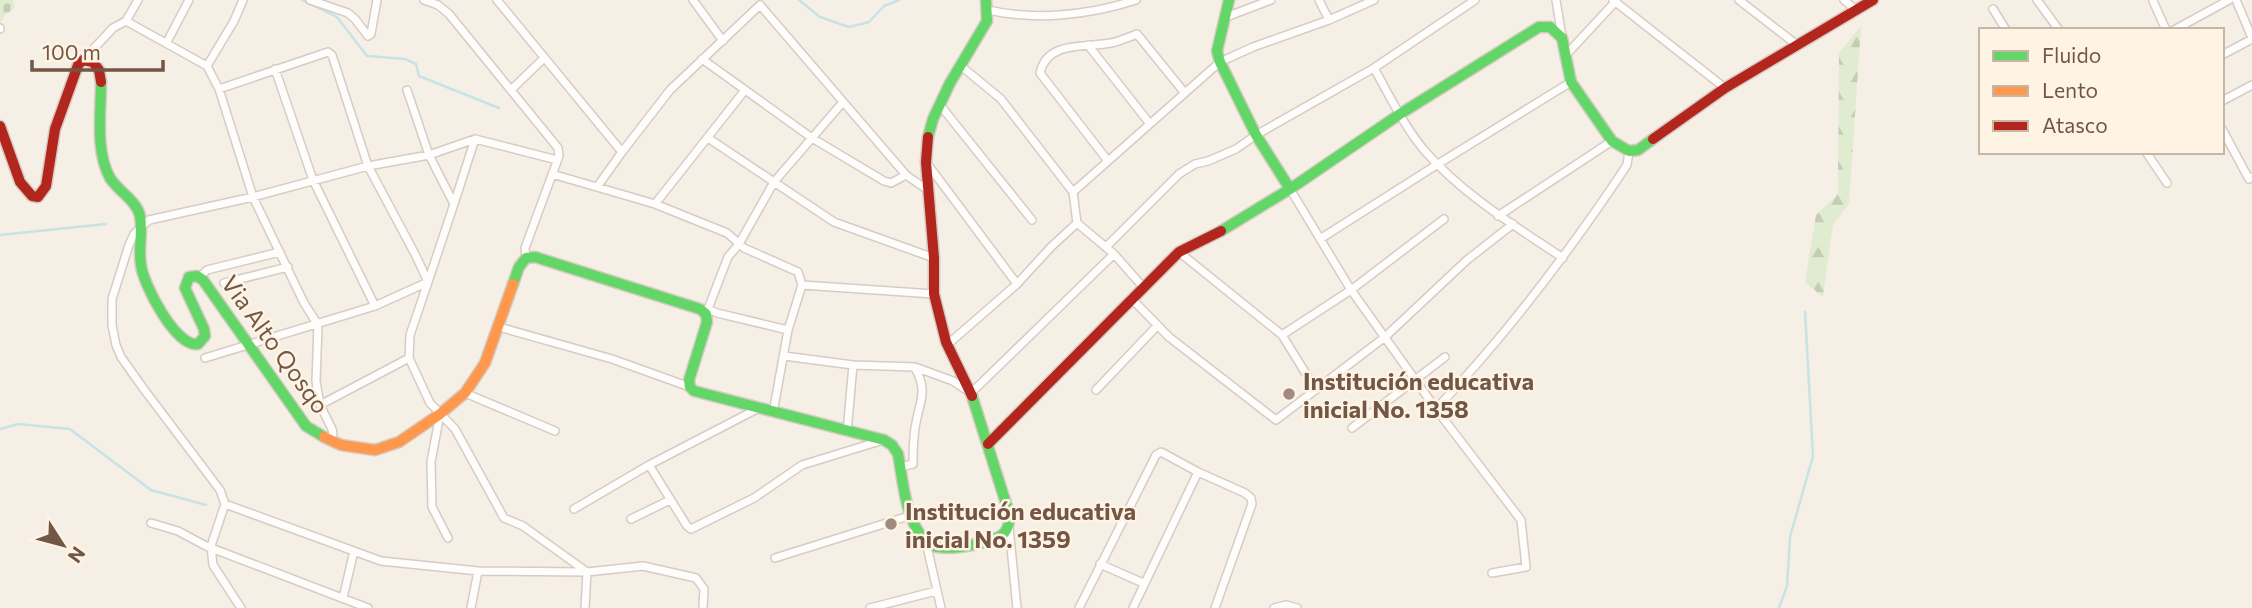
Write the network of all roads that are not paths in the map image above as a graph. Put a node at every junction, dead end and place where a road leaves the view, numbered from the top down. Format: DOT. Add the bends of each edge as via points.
graph roads {
  1 [pos="138,0"];
  2 [pos="189,0"];
  3 [pos="243,0"];
  4 [pos="310,0"];
  5 [pos="377,0"];
  6 [pos="424,0"];
  7 [pos="497,0"];
  8 [pos="693,0"];
  9 [pos="1136,0"];
  10 [pos="1228,0"];
  11 [pos="1271,0"];
  12 [pos="1319,0"];
  13 [pos="1374,0"];
  14 [pos="1475,0"];
  15 [pos="1556,0"];
  16 [pos="1739,0"];
  17 [pos="1844,0"];
  18 [pos="1873,0"];
  19 [pos="2037,0"];
  20 [pos="2236,0"];
  21 [pos="1615,1"];
  22 [pos="2153,1"];
  23 [pos="2226,1"];
  24 [pos="758,2"];
  25 [pos="987,5"];
  26 [pos="1993,9"];
  27 [pos="1856,10"];
  28 [pos="1226,17"];
  29 [pos="1329,20"];
  30 [pos="126,21"];
  31 [pos="2005,28"];
  32 [pos="2058,28"];
  33 [pos="2165,28"];
  34 [pos="2178,28"];
  35 [pos="1562,38"];
  36 [pos="2252,38"];
  37 [pos="723,41"];
  38 [pos="167,42"];
  39 [pos="1087,45"];
  40 [pos="1797,45"];
  41 [pos="2224,54"];
  42 [pos="1565,56"];
  43 [pos="543,59"];
  44 [pos="702,59"];
  45 [pos="83,60"];
  46 [pos="1220,62"];
  47 [pos="207,66"];
  48 [pos="961,66"];
  49 [pos="1374,68"];
  50 [pos="275,69"];
  51 [pos="1571,82"];
  52 [pos="2252,85"];
  53 [pos="1725,88"];
  54 [pos="219,89"];
  55 [pos="407,90"];
  56 [pos="511,90"];
  57 [pos="745,90"];
  58 [pos="1184,92"];
  59 [pos="2224,100"];
  60 [pos="843,102"];
  61 [pos="940,105"];
  62 [pos="1400,114"];
  63 [pos="1150,124"];
  64 [pos="0,126"];
  65 [pos="2224,133"];
  66 [pos="1256,135"];
  67 [pos="708,138"];
  68 [pos="812,138"];
  69 [pos="475,139"];
  70 [pos="1612,141"];
  71 [pos="1629,151"];
  72 [pos="622,152"];
  73 [pos="2147,154"];
  74 [pos="429,155"];
  75 [pos="557,160"];
  76 [pos="1108,161"];
  77 [pos="926,162"];
  78 [pos="1438,164"];
  79 [pos="368,166"];
  80 [pos="552,174"];
  81 [pos="906,175"];
  82 [pos="2252,177"];
  83 [pos="313,180"];
  84 [pos="774,182"];
  85 [pos="2167,183"];
  86 [pos="597,187"];
  87 [pos="1290,189"];
  88 [pos="930,192"];
  89 [pos="1073,192"];
  90 [pos="253,197"];
  91 [pos="454,204"];
  92 [pos="655,204"];
  93 [pos="1498,216"];
  94 [pos="1444,219"];
  95 [pos="1032,220"];
  96 [pos="1077,223"];
  97 [pos="1513,224"];
  98 [pos="141,226"];
  99 [pos="1320,239"];
  100 [pos="738,244"];
  101 [pos="1107,247"];
  102 [pos="1179,252"];
  103 [pos="280,253"];
  104 [pos="1114,254"];
  105 [pos="526,258"];
  106 [pos="934,258"];
  107 [pos="1563,258"];
  108 [pos="288,267"];
  109 [pos="200,277"];
  110 [pos="428,282"];
  111 [pos="224,283"];
  112 [pos="1017,284"];
  113 [pos="802,285"];
  114 [pos="1143,287"];
  115 [pos="1351,290"];
  116 [pos="934,294"];
  117 [pos="1131,298"];
  118 [pos="375,306"];
  119 [pos="707,311"];
  120 [pos="318,325"];
  121 [pos="1157,326"];
  122 [pos="499,327"];
  123 [pos="788,330"];
  124 [pos="1282,335"];
  125 [pos="1385,337"];
  126 [pos="250,345"];
  127 [pos="947,345"];
  128 [pos="784,356"];
  129 [pos="1445,357"];
  130 [pos="205,358"];
  131 [pos="409,358"];
  132 [pos="853,365"];
  133 [pos="915,367"];
  134 [pos="1415,379"];
  135 [pos="690,387"];
  136 [pos="1096,390"];
  137 [pos="1316,390"];
  138 [pos="464,393"];
  139 [pos="971,393"];
  140 [pos="320,405"];
  141 [pos="757,409"];
  142 [pos="1436,409"];
  143 [pos="773,412"];
  144 [pos="440,414"];
  145 [pos="1352,428"];
  146 [pos="555,431"];
  147 [pos="847,432"];
  148 [pos="884,439"];
  149 [pos="329,440"];
  150 [pos="988,444"];
  151 [pos="649,465"];
  152 [pos="901,467"];
  153 [pos="1198,472"];
  154 [pos="670,500"];
  155 [pos="225,504"];
  156 [pos="574,509"];
  157 [pos="912,515"];
  158 [pos="631,519"];
  159 [pos="151,523"];
  160 [pos="1009,527"];
  161 [pos="448,538"];
  162 [pos="926,542"];
  163 [pos="211,546"];
  164 [pos="354,551"];
  165 [pos="775,558"];
  166 [pos="1100,564"];
  167 [pos="478,571"];
  168 [pos="587,572"];
  169 [pos="1492,573"];
  170 [pos="1143,583"];
  171 [pos="936,591"];
  172 [pos="343,598"];
  173 [pos="241,608"];
  174 [pos="366,608"];
  175 [pos="471,608"];
  176 [pos="585,608"];
  177 [pos="703,608"];
  178 [pos="870,608"];
  179 [pos="941,608"];
  180 [pos="1017,608"];
  181 [pos="1079,608"];
  182 [pos="1133,608"];
  183 [pos="1215,608"];
  184 [pos="1275,608"];
  185 [pos="1297,608"];
  1 -- 30 [label="street"];
  2 -- 38 [label="street"];
  3 -- 47 [label="street"];
  4 -- 5 [label="street" via="348,13 368,36"];
  6 -- 56 [label="street" via="449,14"];
  7 -- 43 [label="street"];
  8 -- 37 [label="street"];
  9 -- 25 [label="street" via="1096,11 1020,16"];
  10 -- 28 [label="street"];
  11 -- 28 [label="street"];
  12 -- 29 [label="street"];
  13 -- 29 [label="street"];
  14 -- 49 [label="street"];
  15 -- 35 [label="street"];
  16 -- 40 [label="street"];
  17 -- 27 [label="street"];
  18 -- 27 [label="street"];
  19 -- 32 [label="street"];
  20 -- 36 [label="street"];
  21 -- 42 [label="street"];
  21 -- 53 [label="street"];
  22 -- 33 [label="street"];
  23 -- 34 [label="street"];
  24 -- 37 [label="street"];
  24 -- 60 [label="street"];
  25 -- 48 [label="street" via="984,28"];
  26 -- 31 [label="street"];
  27 -- 40 [label="street"];
  28 -- 46 [label="street" via="1217,51"];
  29 -- 46 [label="street"];
  30 -- 38 [label="street"];
  30 -- 45 [label="street" via="113,28"];
  35 -- 42 [label="street"];
  35 -- 62 [label="street" via="1550,27 1539,27"];
  36 -- 41 [label="street"];
  37 -- 44 [label="street"];
  38 -- 47 [label="street"];
  39 -- 58 [label="street" via="1137,34"];
  39 -- 63 [label="street"];
  39 -- 76 [label="street" via="1059,50 1041,66 1040,73"];
  40 -- 53 [label="street"];
  42 -- 51 [label="street"];
  43 -- 56 [label="street"];
  43 -- 72 [label="street"];
  44 -- 57 [label="street"];
  44 -- 72 [label="street" via="670,90"];
  45 -- 64 [label="street" via="55,129 46,186 38,197 22,185"];
  45 -- 98 [label="street, Via Alto Qosqo" via="100,70 107,173 136,206"];
  46 -- 58 [label="street"];
  46 -- 66 [label="street"];
  47 -- 54 [label="street"];
  48 -- 61 [label="street"];
  48 -- 89 [label="street" via="1001,99"];
  49 -- 62 [label="street"];
  49 -- 66 [label="street"];
  50 -- 54 [label="street"];
  50 -- 79 [label="street" via="328,52 332,55"];
  50 -- 83 [label="street"];
  51 -- 70 [label="street"];
  51 -- 78 [label="street"];
  52 -- 59 [label="street"];
  53 -- 71 [label="street" via="1638,150"];
  54 -- 90 [label="street"];
  55 -- 74 [label="street"];
  56 -- 75 [label="street" via="558,148"];
  57 -- 67 [label="street"];
  57 -- 68 [label="street"];
  58 -- 63 [label="street"];
  60 -- 68 [label="street"];
  60 -- 81 [label="street"];
  61 -- 77 [label="street" via="929,132"];
  61 -- 95 [label="street"];
  62 -- 78 [label="street"];
  62 -- 87 [label="street"];
  63 -- 76 [label="street"];
  65 -- 82 [label="street"];
  66 -- 87 [label="street"];
  66 -- 101 [label="street" via="1179,174"];
  67 -- 84 [label="street"];
  67 -- 92 [label="street"];
  68 -- 81 [label="street" via="884,181 891,183"];
  68 -- 84 [label="street"];
  69 -- 74 [label="street"];
  69 -- 75 [label="street"];
  69 -- 91 [label="street"];
  70 -- 71 [label="street"];
  70 -- 93 [label="street"];
  71 -- 107 [label="street" via="1627,165"];
  72 -- 86 [label="street"];
  73 -- 85 [label="street"];
  74 -- 79 [label="street"];
  74 -- 91 [label="street"];
  75 -- 80 [label="street"];
  76 -- 89 [label="street"];
  77 -- 88 [label="street"];
  77 -- 112 [label="street"];
  78 -- 93 [label="street"];
  78 -- 99 [label="street"];
  79 -- 83 [label="street"];
  79 -- 110 [label="street"];
  80 -- 86 [label="street"];
  80 -- 105 [label="street" via="525,248"];
  81 -- 88 [label="street"];
  83 -- 90 [label="street"];
  83 -- 118 [label="street"];
  84 -- 100 [label="street"];
  84 -- 106 [label="street" via="834,222"];
  86 -- 92 [label="street"];
  87 -- 99 [label="street"];
  87 -- 102 [label="street"];
  88 -- 106 [label="street"];
  89 -- 96 [label="street"];
  90 -- 98 [label="street" via="149,220"];
  90 -- 103 [label="street"];
  91 -- 110 [label="street"];
  92 -- 100 [label="street" via="727,233"];
  93 -- 97 [label="street"];
  94 -- 115 [label="street"];
  96 -- 101 [label="street"];
  96 -- 112 [label="street"];
  97 -- 107 [label="street"];
  97 -- 125 [label="street"];
  98 -- 109 [label="street, Via Alto Qosqo" via="144,281 182,339 195,345 202,340 204,329 184,288 194,275"];
  98 -- 155 [label="street" via="128,245 112,299 116,345 220,490"];
  99 -- 115 [label="street"];
  100 -- 113 [label="street" via="798,272"];
  100 -- 119 [label="street" via="722,269"];
  101 -- 104 [label="street"];
  102 -- 114 [label="street"];
  102 -- 124 [label="street"];
  103 -- 108 [label="street"];
  103 -- 109 [label="street" via="207,270"];
  104 -- 114 [label="street"];
  104 -- 139 [label="street"];
  105 -- 119 [label="street"];
  105 -- 122 [label="street, Via Alto Qosqo"];
  106 -- 116 [label="street"];
  107 -- 142 [label="street"];
  108 -- 111 [label="street"];
  108 -- 120 [label="street"];
  109 -- 126 [label="street, Via Alto Qosqo"];
  110 -- 118 [label="street"];
  110 -- 131 [label="street" via="410,335"];
  112 -- 127 [label="street"];
  113 -- 116 [label="street"];
  113 -- 123 [label="street"];
  114 -- 117 [label="street"];
  115 -- 124 [label="street"];
  115 -- 125 [label="street"];
  116 -- 127 [label="street"];
  117 -- 121 [label="street"];
  117 -- 150 [label="street"];
  118 -- 120 [label="street"];
  119 -- 123 [label="street"];
  119 -- 135 [label="street"];
  120 -- 126 [label="street"];
  120 -- 140 [label="street"];
  121 -- 136 [label="street"];
  121 -- 137 [label="street" via="1276,420"];
  122 -- 135 [label="street"];
  122 -- 138 [label="street, Via Alto Qosqo" via="485,363"];
  123 -- 128 [label="street"];
  124 -- 137 [label="street"];
  125 -- 134 [label="street"];
  125 -- 137 [label="street"];
  126 -- 130 [label="street"];
  126 -- 149 [label="street, Via Alto Qosqo" via="298,416"];
  127 -- 139 [label="street"];
  128 -- 132 [label="street"];
  128 -- 143 [label="street"];
  129 -- 134 [label="street"];
  131 -- 140 [label="street"];
  131 -- 144 [label="street"];
  132 -- 133 [label="street"];
  132 -- 147 [label="street"];
  133 -- 139 [label="street"];
  133 -- 152 [label="street" via="922,380 923,400 916,422 913,464"];
  134 -- 142 [label="street"];
  134 -- 145 [label="street"];
  135 -- 141 [label="street"];
  138 -- 144 [label="street, Via Alto Qosqo"];
  138 -- 146 [label="street"];
  139 -- 150 [label="street"];
  140 -- 149 [label="street" via="332,429"];
  141 -- 143 [label="street"];
  141 -- 151 [label="street"];
  142 -- 169 [label="street" via="1521,520 1526,568"];
  143 -- 147 [label="street"];
  144 -- 149 [label="street, Via Alto Qosqo" via="384,448 363,450"];
  144 -- 161 [label="street" via="432,462 432,507"];
  144 -- 168 [label="street" via="455,429 503,518 523,526"];
  147 -- 148 [label="street"];
  148 -- 152 [label="street" via="898,454"];
  148 -- 154 [label="street" via="802,465 754,498 691,529"];
  150 -- 160 [label="street" via="1010,516"];
  151 -- 154 [label="street"];
  151 -- 156 [label="street"];
  152 -- 157 [label="street"];
  153 -- 166 [label="street" via="1158,452"];
  153 -- 170 [label="street"];
  153 -- 183 [label="street" via="1248,494 1252,505"];
  154 -- 158 [label="street"];
  155 -- 163 [label="street"];
  155 -- 164 [label="street"];
  157 -- 162 [label="street"];
  157 -- 165 [label="street"];
  159 -- 163 [label="street"];
  160 -- 162 [label="street" via="995,539 935,548"];
  160 -- 180 [label="street"];
  162 -- 171 [label="street"];
  163 -- 172 [label="street"];
  163 -- 173 [label="street" via="213,565"];
  164 -- 167 [label="street" via="381,561"];
  164 -- 172 [label="street"];
  166 -- 170 [label="street"];
  166 -- 181 [label="street"];
  167 -- 168 [label="street"];
  167 -- 175 [label="street"];
  168 -- 176 [label="street"];
  168 -- 177 [label="street" via="643,566 696,578 704,589"];
  170 -- 182 [label="street"];
  171 -- 178 [label="street"];
  171 -- 179 [label="street"];
  172 -- 174 [label="street"];
  184 -- 185 [label="street"];
}
